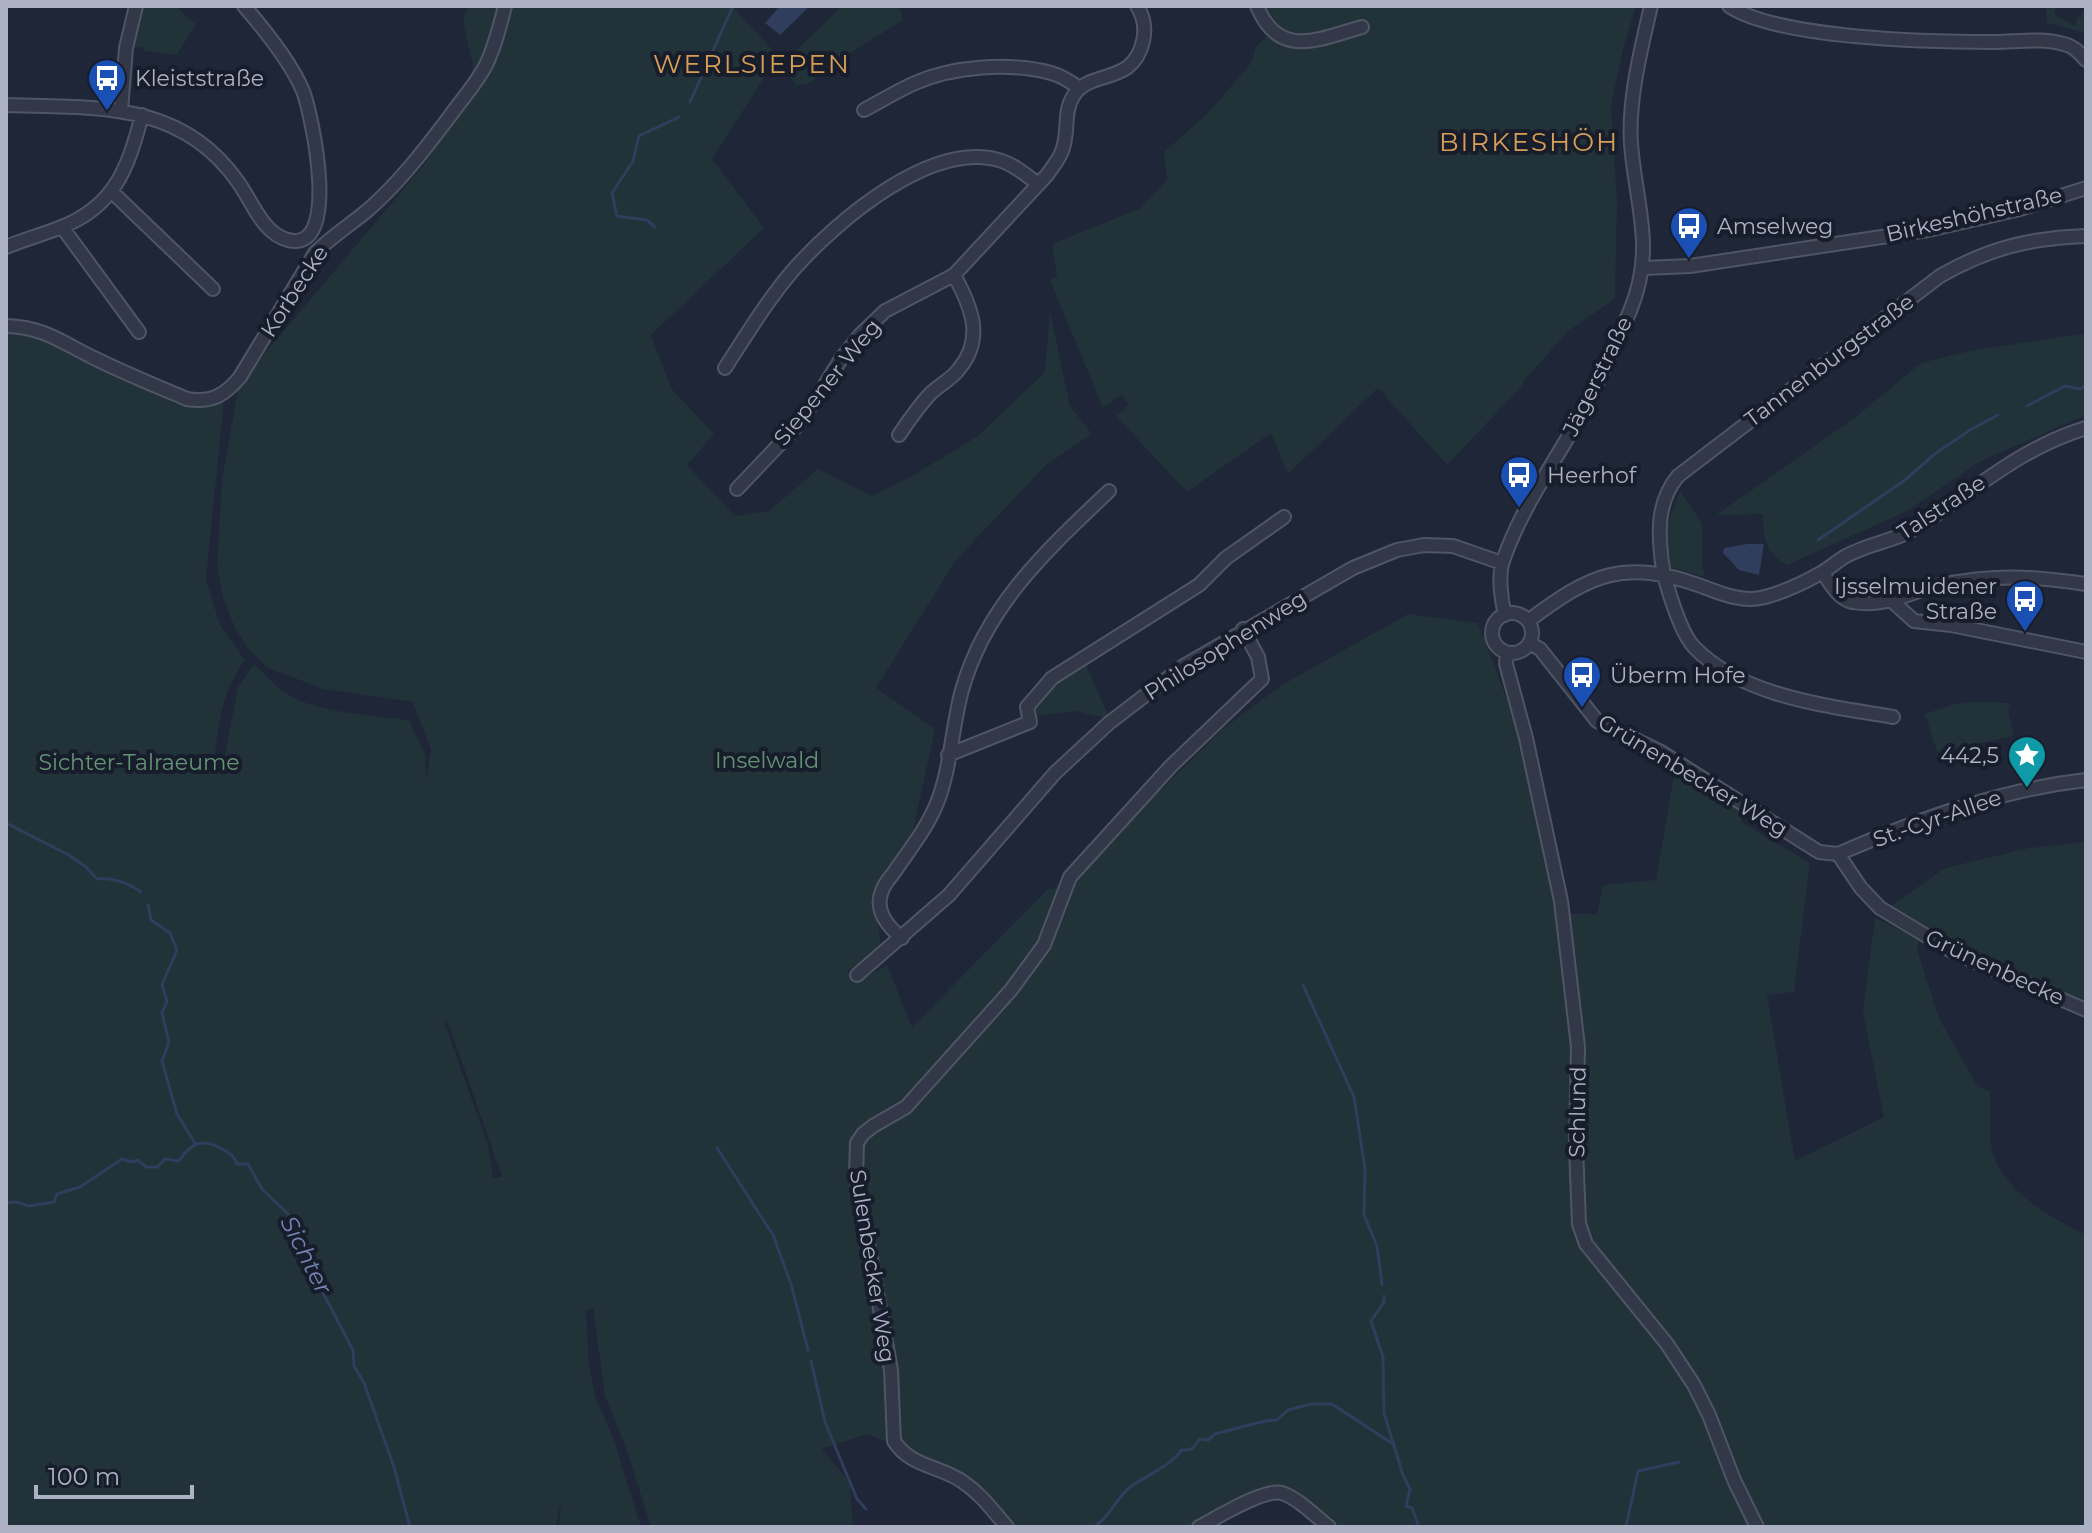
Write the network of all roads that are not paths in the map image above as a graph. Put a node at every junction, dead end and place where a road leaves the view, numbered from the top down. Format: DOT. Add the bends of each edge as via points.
graph roads {
  1 [pos="136,6"];
  2 [pos="244,6"];
  3 [pos="505,6"];
  4 [pos="1137,6"];
  5 [pos="1257,6"];
  6 [pos="1651,6"];
  7 [pos="1729,6"];
  8 [pos="1362,27"];
  9 [pos="2086,60"];
  10 [pos="1079,88"];
  11 [pos="6,105"];
  12 [pos="121,110"];
  13 [pos="864,110"];
  14 [pos="142,115"];
  15 [pos="1038,184"];
  16 [pos="2085,185"];
  17 [pos="112,192"];
  18 [pos="62,227"];
  19 [pos="2086,236"];
  20 [pos="6,247"];
  21 [pos="1644,268"];
  22 [pos="954,275"];
  23 [pos="213,289"];
  24 [pos="6,326"];
  25 [pos="139,332"];
  26 [pos="725,368"];
  27 [pos="2086,428"];
  28 [pos="899,435"];
  29 [pos="737,489"];
  30 [pos="1109,491"];
  31 [pos="1284,517"];
  32 [pos="1502,563"];
  33 [pos="1823,573"];
  34 [pos="1663,574"];
  35 [pos="2086,584"];
  36 [pos="1892,601"];
  37 [pos="1505,615"];
  38 [pos="1528,621"];
  39 [pos="1243,629"];
  40 [pos="1529,643"];
  41 [pos="2086,652"];
  42 [pos="1507,653"];
  43 [pos="1893,717"];
  44 [pos="948,755"];
  45 [pos="2086,780"];
  46 [pos="1838,854"];
  47 [pos="902,938"];
  48 [pos="857,975"];
  49 [pos="2086,1010"];
  50 [pos="1007,1527"];
  51 [pos="1199,1527"];
  52 [pos="1329,1527"];
  53 [pos="1757,1527"];
  1 -- 12 [label="street"];
  2 -- 14 [label="street" via="301,87 319,179 318,217 311,234 290,241 275,234 237,181 196,139"];
  3 -- 24 [label="street, Korbecke" via="496,41 472,88 391,188 315,253 240,377 215,399 187,399 48,332"];
  4 -- 10 [label="street" via="1144,36 1132,65"];
  5 -- 8 [label="street" via="1278,36 1293,43"];
  6 -- 21 [label="street" via="1631,143"];
  7 -- 9 [label="street" via="1757,20 1835,33 2047,40 2071,46"];
  10 -- 13 [label="street" via="1052,73 979,69 916,82"];
  10 -- 15 [label="street, Siepener Weg" via="1068,108 1064,147"];
  11 -- 12 [label="street"];
  12 -- 14 [label="street"];
  14 -- 17 [label="street"];
  15 -- 22 [label="street, Siepener Weg"];
  15 -- 26 [label="street" via="1019,169 978,157 921,171 883,192 829,233 794,269"];
  16 -- 21 [label="street, Birkeshöhstraße" via="2020,209 1928,230 1690,266"];
  17 -- 18 [label="street"];
  17 -- 23 [label="street"];
  18 -- 20 [label="street"];
  18 -- 25 [label="street"];
  19 -- 34 [label="street, Tannenburgstraße" via="2025,241 1967,260 1678,476 1660,510"];
  21 -- 32 [label="street, Jägerstraße" via="1613,351"];
  22 -- 28 [label="street" via="973,313 974,339 959,370 921,404"];
  22 -- 29 [label="street, Siepener Weg" via="885,311 861,334 794,429"];
  27 -- 33 [label="street, Talstraße" via="2033,449 1917,528 1848,555"];
  30 -- 44 [label="street" via="1032,565 994,619 962,690"];
  31 -- 44 [label="street" via="1226,558 1199,585 1052,678 1027,707 1030,722"];
  32 -- 37 [label="street, Jägerstraße"];
  32 -- 39 [label="street, Philosophenweg" via="1453,546 1397,550 1353,568"];
  33 -- 34 [label="street, Talstraße" via="1751,600"];
  33 -- 36 [label="street" via="1849,602"];
  34 -- 38 [label="street, Talstraße" via="1623,571 1601,576"];
  34 -- 43 [label="street, Tannenburgstraße" via="1693,646 1714,663 1776,695"];
  35 -- 36 [label="street" via="1980,579"];
  36 -- 41 [label="street" via="1914,621"];
  37 -- 38 [label="street"];
  37 -- 42 [label="street" via="1492,633"];
  38 -- 40 [label="street"];
  39 -- 47 [label="street, Philosophenweg" via="1109,723 1055,773 949,895"];
  39 -- 50 [label="street, Sulenbecker Weg" via="1258,657 1262,679 1171,766 1070,877 1044,945 1011,990 906,1107 857,1143 856,1176 891,1370 894,1441 923,1465 961,1480"];
  40 -- 42 [label="street"];
  40 -- 46 [label="street, Grünenbecker Weg" via="1540,649 1597,721 1661,752 1819,852"];
  42 -- 53 [label="street, Schlund" via="1561,901 1578,1047 1579,1224 1586,1244 1694,1385"];
  44 -- 47 [label="street" via="934,809 881,893 887,925"];
  45 -- 46 [label="street, St.-Cyr-Allee" via="1945,811"];
  46 -- 49 [label="street, Grünenbecke" via="1880,908 1953,952"];
  47 -- 48 [label="street, Philosophenweg"];
  51 -- 52 [label="street" via="1279,1492"];
}
